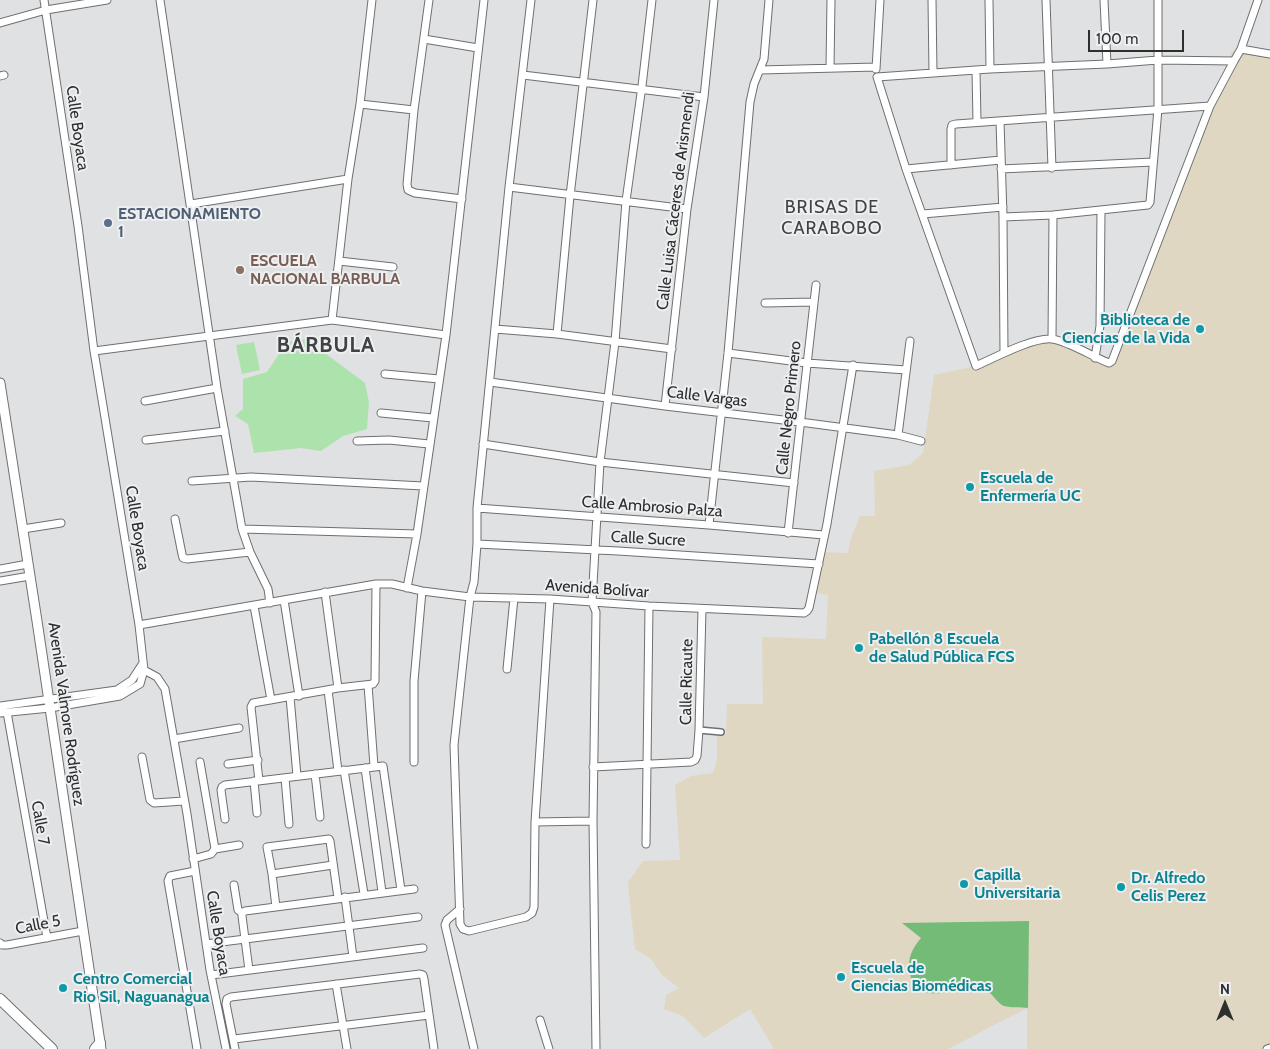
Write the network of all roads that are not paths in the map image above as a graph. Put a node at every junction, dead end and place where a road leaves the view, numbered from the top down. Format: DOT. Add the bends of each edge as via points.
graph roads {
  1 [pos="44,0"];
  2 [pos="107,0"];
  3 [pos="160,0"];
  4 [pos="372,0"];
  5 [pos="429,0"];
  6 [pos="484,0"];
  7 [pos="531,0"];
  8 [pos="593,0"];
  9 [pos="652,0"];
  10 [pos="714,0"];
  11 [pos="768,0"];
  12 [pos="831,0"];
  13 [pos="880,0"];
  14 [pos="932,0"];
  15 [pos="989,0"];
  16 [pos="1046,0"];
  17 [pos="1104,0"];
  18 [pos="1158,0"];
  19 [pos="1258,0"];
  20 [pos="46,10"];
  21 [pos="0,24"];
  22 [pos="424,38"];
  23 [pos="478,48"];
  24 [pos="1241,49"];
  25 [pos="1270,54"];
  26 [pos="1158,60"];
  27 [pos="1234,61"];
  28 [pos="1107,64"];
  29 [pos="876,67"];
  30 [pos="1048,67"];
  31 [pos="830,68"];
  32 [pos="990,69"];
  33 [pos="760,70"];
  34 [pos="976,71"];
  35 [pos="933,73"];
  36 [pos="523,74"];
  37 [pos="877,77"];
  38 [pos="584,82"];
  39 [pos="642,90"];
  40 [pos="704,97"];
  41 [pos="360,104"];
  42 [pos="1210,106"];
  43 [pos="1158,109"];
  44 [pos="414,110"];
  45 [pos="1050,118"];
  46 [pos="1000,121"];
  47 [pos="978,122"];
  48 [pos="1001,160"];
  49 [pos="1153,162"];
  50 [pos="951,165"];
  51 [pos="1052,168"];
  52 [pos="1001,169"];
  53 [pos="906,170"];
  54 [pos="348,179"];
  55 [pos="509,187"];
  56 [pos="570,196"];
  57 [pos="462,199"];
  58 [pos="626,201"];
  59 [pos="191,204"];
  60 [pos="1003,207"];
  61 [pos="688,209"];
  62 [pos="1101,211"];
  63 [pos="923,214"];
  64 [pos="1053,215"];
  65 [pos="1003,217"];
  66 [pos="339,261"];
  67 [pos="393,267"];
  68 [pos="816,285"];
  69 [pos="814,302"];
  70 [pos="765,303"];
  71 [pos="332,320"];
  72 [pos="495,329"];
  73 [pos="210,334"];
  74 [pos="557,334"];
  75 [pos="446,335"];
  76 [pos="1052,339"];
  77 [pos="910,341"];
  78 [pos="615,342"];
  79 [pos="672,349"];
  80 [pos="94,350"];
  81 [pos="728,353"];
  82 [pos="1004,353"];
  83 [pos="1095,358"];
  84 [pos="807,362"];
  85 [pos="853,365"];
  86 [pos="906,370"];
  87 [pos="385,374"];
  88 [pos="439,379"];
  89 [pos="490,382"];
  90 [pos="0,388"];
  91 [pos="217,388"];
  92 [pos="607,398"];
  93 [pos="145,401"];
  94 [pos="665,406"];
  95 [pos="380,413"];
  96 [pos="721,413"];
  97 [pos="433,418"];
  98 [pos="800,422"];
  99 [pos="842,429"];
  100 [pos="225,431"];
  101 [pos="898,436"];
  102 [pos="146,440"];
  103 [pos="357,440"];
  104 [pos="921,441"];
  105 [pos="429,444"];
  106 [pos="483,444"];
  107 [pos="600,462"];
  108 [pos="714,473"];
  109 [pos="234,477"];
  110 [pos="192,481"];
  111 [pos="794,483"];
  112 [pos="423,486"];
  113 [pos="477,508"];
  114 [pos="597,517"];
  115 [pos="175,519"];
  116 [pos="61,523"];
  117 [pos="709,525"];
  118 [pos="23,529"];
  119 [pos="242,529"];
  120 [pos="788,533"];
  121 [pos="417,534"];
  122 [pos="824,535"];
  123 [pos="477,544"];
  124 [pos="594,551"];
  125 [pos="250,552"];
  126 [pos="28,564"];
  127 [pos="819,564"];
  128 [pos="0,569"];
  129 [pos="30,576"];
  130 [pos="0,581"];
  131 [pos="376,584"];
  132 [pos="407,588"];
  133 [pos="422,591"];
  134 [pos="325,592"];
  135 [pos="470,597"];
  136 [pos="514,598"];
  137 [pos="550,599"];
  138 [pos="284,600"];
  139 [pos="592,602"];
  140 [pos="270,603"];
  141 [pos="254,606"];
  142 [pos="649,606"];
  143 [pos="702,609"];
  144 [pos="139,625"];
  145 [pos="144,666"];
  146 [pos="507,669"];
  147 [pos="368,685"];
  148 [pos="338,688"];
  149 [pos="328,690"];
  150 [pos="299,696"];
  151 [pos="290,697"];
  152 [pos="271,700"];
  153 [pos="49,704"];
  154 [pos="0,706"];
  155 [pos="4,713"];
  156 [pos="238,728"];
  157 [pos="700,730"];
  158 [pos="721,732"];
  159 [pos="174,739"];
  160 [pos="142,757"];
  161 [pos="258,760"];
  162 [pos="200,762"];
  163 [pos="414,762"];
  164 [pos="228,764"];
  165 [pos="646,764"];
  166 [pos="374,766"];
  167 [pos="593,767"];
  168 [pos="365,768"];
  169 [pos="341,771"];
  170 [pos="315,774"];
  171 [pos="297,776"];
  172 [pos="285,778"];
  173 [pos="256,781"];
  174 [pos="184,800"];
  175 [pos="257,813"];
  176 [pos="225,818"];
  177 [pos="320,818"];
  178 [pos="593,821"];
  179 [pos="535,822"];
  180 [pos="289,824"];
  181 [pos="646,844"];
  182 [pos="239,845"];
  183 [pos="215,849"];
  184 [pos="193,859"];
  185 [pos="333,866"];
  186 [pos="195,871"];
  187 [pos="272,874"];
  188 [pos="234,886"];
  189 [pos="414,889"];
  190 [pos="401,890"];
  191 [pos="382,892"];
  192 [pos="364,894"];
  193 [pos="342,898"];
  194 [pos="276,907"];
  195 [pos="460,909"];
  196 [pos="242,913"];
  197 [pos="418,917"];
  198 [pos="349,925"];
  199 [pos="83,931"];
  200 [pos="47,938"];
  201 [pos="244,938"];
  202 [pos="0,943"];
  203 [pos="206,944"];
  204 [pos="423,948"];
  205 [pos="353,957"];
  206 [pos="250,970"];
  207 [pos="211,975"];
  208 [pos="336,984"];
  209 [pos="0,999"];
  210 [pos="429,1015"];
  211 [pos="540,1020"];
  212 [pos="343,1025"];
  213 [pos="234,1039"];
  214 [pos="99,1047"];
  215 [pos="52,1049"];
  216 [pos="197,1049"];
  217 [pos="226,1049"];
  218 [pos="235,1049"];
  219 [pos="347,1049"];
  220 [pos="434,1049"];
  221 [pos="474,1049"];
  222 [pos="549,1049"];
  223 [pos="596,1049"];
  1 -- 20 [label="street, Calle Boyaca"];
  2 -- 20 [label="street"];
  3 -- 59 [label="street"];
  4 -- 41 [label="street"];
  5 -- 22 [label="street"];
  6 -- 23 [label="street"];
  7 -- 36 [label="street"];
  8 -- 38 [label="street"];
  9 -- 39 [label="street"];
  10 -- 40 [label="street, Calle Luisa Cáceres de Arismendi"];
  11 -- 33 [label="street" via="764,59"];
  12 -- 31 [label="street"];
  13 -- 29 [label="street"];
  14 -- 35 [label="street"];
  15 -- 32 [label="street"];
  16 -- 30 [label="street"];
  17 -- 28 [label="street"];
  18 -- 26 [label="street"];
  19 -- 24 [label="street"];
  20 -- 21 [label="street"];
  20 -- 80 [label="street, Calle Boyaca"];
  22 -- 23 [label="street"];
  22 -- 44 [label="street"];
  23 -- 57 [label="street"];
  24 -- 25 [label="street"];
  24 -- 27 [label="street"];
  26 -- 27 [label="street"];
  26 -- 28 [label="street"];
  26 -- 43 [label="street"];
  27 -- 42 [label="street"];
  28 -- 30 [label="street"];
  29 -- 31 [label="street"];
  29 -- 37 [label="street"];
  30 -- 32 [label="street"];
  30 -- 45 [label="street"];
  31 -- 33 [label="street"];
  32 -- 34 [label="street"];
  33 -- 81 [label="street" via="750,102"];
  34 -- 35 [label="street"];
  34 -- 47 [label="street"];
  35 -- 37 [label="street"];
  36 -- 38 [label="street"];
  36 -- 55 [label="street"];
  37 -- 53 [label="street"];
  38 -- 39 [label="street"];
  38 -- 56 [label="street"];
  39 -- 40 [label="street"];
  39 -- 58 [label="street"];
  40 -- 61 [label="street, Calle Luisa Cáceres de Arismendi"];
  41 -- 44 [label="street"];
  41 -- 54 [label="street"];
  42 -- 43 [label="street"];
  42 -- 83 [label="street" via="1112,361"];
  43 -- 45 [label="street"];
  43 -- 49 [label="street"];
  44 -- 57 [label="street" via="408,190"];
  45 -- 46 [label="street"];
  45 -- 51 [label="street"];
  46 -- 47 [label="street"];
  46 -- 48 [label="street"];
  47 -- 50 [label="street" via="952,125"];
  48 -- 50 [label="street"];
  48 -- 52 [label="street"];
  49 -- 51 [label="street"];
  49 -- 62 [label="street" via="1148,205"];
  50 -- 53 [label="street"];
  51 -- 52 [label="street"];
  52 -- 60 [label="street"];
  53 -- 63 [label="street"];
  54 -- 59 [label="street"];
  54 -- 66 [label="street"];
  55 -- 56 [label="street"];
  55 -- 72 [label="street"];
  56 -- 58 [label="street"];
  56 -- 74 [label="street"];
  57 -- 75 [label="street"];
  58 -- 61 [label="street"];
  58 -- 78 [label="street"];
  59 -- 73 [label="street"];
  60 -- 63 [label="street"];
  60 -- 65 [label="street"];
  61 -- 79 [label="street, Calle Luisa Cáceres de Arismendi"];
  62 -- 64 [label="street"];
  62 -- 83 [label="street" via="1100,326"];
  63 -- 82 [label="street" via="976,366"];
  64 -- 65 [label="street"];
  64 -- 76 [label="street"];
  65 -- 82 [label="street"];
  66 -- 67 [label="street"];
  66 -- 71 [label="street"];
  68 -- 69 [label="street, Calle Negro Primero"];
  69 -- 70 [label="street"];
  69 -- 84 [label="street, Calle Negro Primero"];
  71 -- 73 [label="street"];
  71 -- 75 [label="street"];
  72 -- 74 [label="street"];
  72 -- 89 [label="street"];
  73 -- 80 [label="street"];
  73 -- 91 [label="street"];
  74 -- 78 [label="street"];
  75 -- 88 [label="street"];
  76 -- 82 [label="street"];
  76 -- 83 [label="street"];
  77 -- 86 [label="street"];
  78 -- 79 [label="street"];
  78 -- 92 [label="street"];
  79 -- 94 [label="street, Calle Luisa Cáceres de Arismendi"];
  80 -- 144 [label="street, Calle Boyaca"];
  81 -- 84 [label="street"];
  81 -- 96 [label="street"];
  84 -- 85 [label="street"];
  84 -- 98 [label="street, Calle Negro Primero"];
  85 -- 86 [label="street"];
  85 -- 99 [label="street, Avenida Bolívar"];
  86 -- 101 [label="street"];
  87 -- 88 [label="street"];
  88 -- 97 [label="street"];
  89 -- 92 [label="street, Calle Vargas"];
  89 -- 106 [label="street"];
  90 -- 118 [label="street, Avenida Valmore Rodríguez"];
  91 -- 93 [label="street"];
  91 -- 100 [label="street"];
  92 -- 94 [label="street, Calle Vargas"];
  92 -- 107 [label="street"];
  94 -- 96 [label="street, Calle Vargas"];
  95 -- 97 [label="street"];
  96 -- 98 [label="street, Calle Vargas"];
  96 -- 108 [label="street"];
  97 -- 105 [label="street"];
  98 -- 99 [label="street, Calle Vargas"];
  98 -- 111 [label="street, Calle Negro Primero"];
  99 -- 101 [label="street, Calle Vargas"];
  99 -- 122 [label="street, Avenida Bolívar"];
  100 -- 102 [label="street"];
  100 -- 109 [label="street"];
  101 -- 104 [label="street, Calle Vargas"];
  103 -- 105 [label="street"];
  105 -- 112 [label="street"];
  106 -- 107 [label="street"];
  106 -- 113 [label="street"];
  107 -- 108 [label="street"];
  107 -- 114 [label="street"];
  108 -- 111 [label="street"];
  108 -- 117 [label="street"];
  109 -- 110 [label="street"];
  109 -- 112 [label="street"];
  109 -- 119 [label="street"];
  111 -- 120 [label="street, Calle Negro Primero"];
  112 -- 121 [label="street"];
  113 -- 114 [label="street, Calle Ambrosio Palza"];
  113 -- 123 [label="street"];
  114 -- 117 [label="street, Calle Ambrosio Palza"];
  114 -- 124 [label="street"];
  115 -- 125 [label="street" via="183,558"];
  116 -- 118 [label="street"];
  117 -- 120 [label="street, Calle Ambrosio Palza"];
  118 -- 126 [label="street, Avenida Valmore Rodríguez"];
  119 -- 121 [label="street"];
  119 -- 125 [label="street"];
  120 -- 122 [label="street, Calle Ambrosio Palza"];
  121 -- 132 [label="street"];
  122 -- 127 [label="street, Avenida Bolívar"];
  123 -- 124 [label="street, Calle Sucre"];
  123 -- 135 [label="street"];
  124 -- 127 [label="street, Calle Sucre"];
  124 -- 139 [label="street"];
  125 -- 140 [label="street" via="264,578"];
  126 -- 128 [label="street"];
  126 -- 129 [label="street, Avenida Valmore Rodríguez"];
  127 -- 143 [label="street, Avenida Bolívar" via="804,613"];
  129 -- 130 [label="street"];
  129 -- 153 [label="street, Avenida Valmore Rodríguez"];
  131 -- 132 [label="street, Avenida Bolívar"];
  131 -- 134 [label="street, Avenida Bolívar"];
  131 -- 147 [label="street" via="375,681"];
  132 -- 133 [label="street, Avenida Bolívar"];
  133 -- 135 [label="street, Avenida Bolívar"];
  133 -- 163 [label="street" via="414,681"];
  134 -- 138 [label="street, Avenida Bolívar"];
  134 -- 148 [label="street"];
  135 -- 136 [label="street, Avenida Bolívar"];
  135 -- 195 [label="street" via="454,745"];
  136 -- 137 [label="street, Avenida Bolívar"];
  136 -- 146 [label="street"];
  137 -- 139 [label="street, Avenida Bolívar"];
  137 -- 179 [label="street"];
  138 -- 140 [label="street, Avenida Bolívar"];
  138 -- 150 [label="street"];
  139 -- 142 [label="street, Avenida Bolívar"];
  139 -- 167 [label="street" via="596,612"];
  140 -- 141 [label="street, Avenida Bolívar"];
  141 -- 144 [label="street, Avenida Bolívar"];
  141 -- 152 [label="street"];
  142 -- 143 [label="street, Avenida Bolívar"];
  142 -- 165 [label="street"];
  143 -- 157 [label="street, Calle Ricaute"];
  144 -- 145 [label="street, Calle Boyaca"];
  145 -- 153 [label="street" via="140,684 120,696"];
  145 -- 159 [label="street, Calle Boyaca" via="165,689"];
  147 -- 148 [label="street"];
  147 -- 166 [label="street"];
  148 -- 149 [label="street"];
  149 -- 150 [label="street"];
  149 -- 169 [label="street"];
  150 -- 151 [label="street"];
  151 -- 152 [label="street"];
  151 -- 171 [label="street"];
  152 -- 161 [label="street" via="251,705"];
  153 -- 154 [label="street"];
  153 -- 155 [label="street"];
  153 -- 199 [label="street, Avenida Valmore Rodríguez"];
  155 -- 200 [label="street, Calle 7"];
  156 -- 159 [label="street"];
  157 -- 158 [label="street"];
  157 -- 165 [label="street, Calle Ricaute" via="695,760"];
  159 -- 174 [label="street, Calle Boyaca"];
  160 -- 174 [label="street" via="150,800 154,803"];
  161 -- 164 [label="street"];
  161 -- 173 [label="street"];
  162 -- 183 [label="street"];
  165 -- 167 [label="street"];
  165 -- 181 [label="street"];
  166 -- 168 [label="street"];
  166 -- 190 [label="street" via="383,766 384,769"];
  167 -- 178 [label="street"];
  168 -- 169 [label="street"];
  168 -- 191 [label="street"];
  169 -- 170 [label="street"];
  169 -- 192 [label="street"];
  170 -- 171 [label="street"];
  170 -- 177 [label="street"];
  171 -- 172 [label="street"];
  172 -- 173 [label="street"];
  172 -- 180 [label="street"];
  173 -- 175 [label="street"];
  173 -- 176 [label="street" via="222,787"];
  174 -- 184 [label="street, Calle Boyaca"];
  178 -- 179 [label="street"];
  178 -- 223 [label="street"];
  179 -- 195 [label="street" via="532,913 469,931 460,924"];
  182 -- 183 [label="street"];
  183 -- 184 [label="street" via="211,854"];
  184 -- 186 [label="street, Calle Boyaca"];
  185 -- 187 [label="street"];
  185 -- 187 [label="street" via="328,839 269,847"];
  185 -- 193 [label="street"];
  186 -- 203 [label="street, Calle Boyaca"];
  186 -- 216 [label="street" via="170,876 168,881"];
  187 -- 194 [label="street"];
  188 -- 196 [label="street" via="238,910"];
  189 -- 190 [label="street"];
  190 -- 191 [label="street"];
  191 -- 192 [label="street"];
  192 -- 193 [label="street"];
  193 -- 194 [label="street"];
  193 -- 198 [label="street"];
  194 -- 196 [label="street"];
  195 -- 221 [label="street" via="447,920 446,925"];
  196 -- 201 [label="street"];
  197 -- 198 [label="street"];
  198 -- 201 [label="street"];
  198 -- 205 [label="street"];
  199 -- 200 [label="street, Calle 5"];
  199 -- 214 [label="street, Avenida Valmore Rodríguez"];
  200 -- 202 [label="street, Calle 5" via="8,945"];
  201 -- 203 [label="street"];
  201 -- 206 [label="street"];
  203 -- 207 [label="street, Calle Boyaca"];
  204 -- 205 [label="street"];
  205 -- 206 [label="street"];
  206 -- 207 [label="street"];
  207 -- 217 [label="street, Calle Boyaca"];
  208 -- 210 [label="street" via="423,975"];
  208 -- 212 [label="street"];
  208 -- 213 [label="street" via="227,999"];
  209 -- 215 [label="main road"];
  210 -- 212 [label="street"];
  210 -- 220 [label="street"];
  211 -- 222 [label="street"];
  212 -- 213 [label="street"];
  212 -- 219 [label="street"];
  213 -- 218 [label="street"];
}
